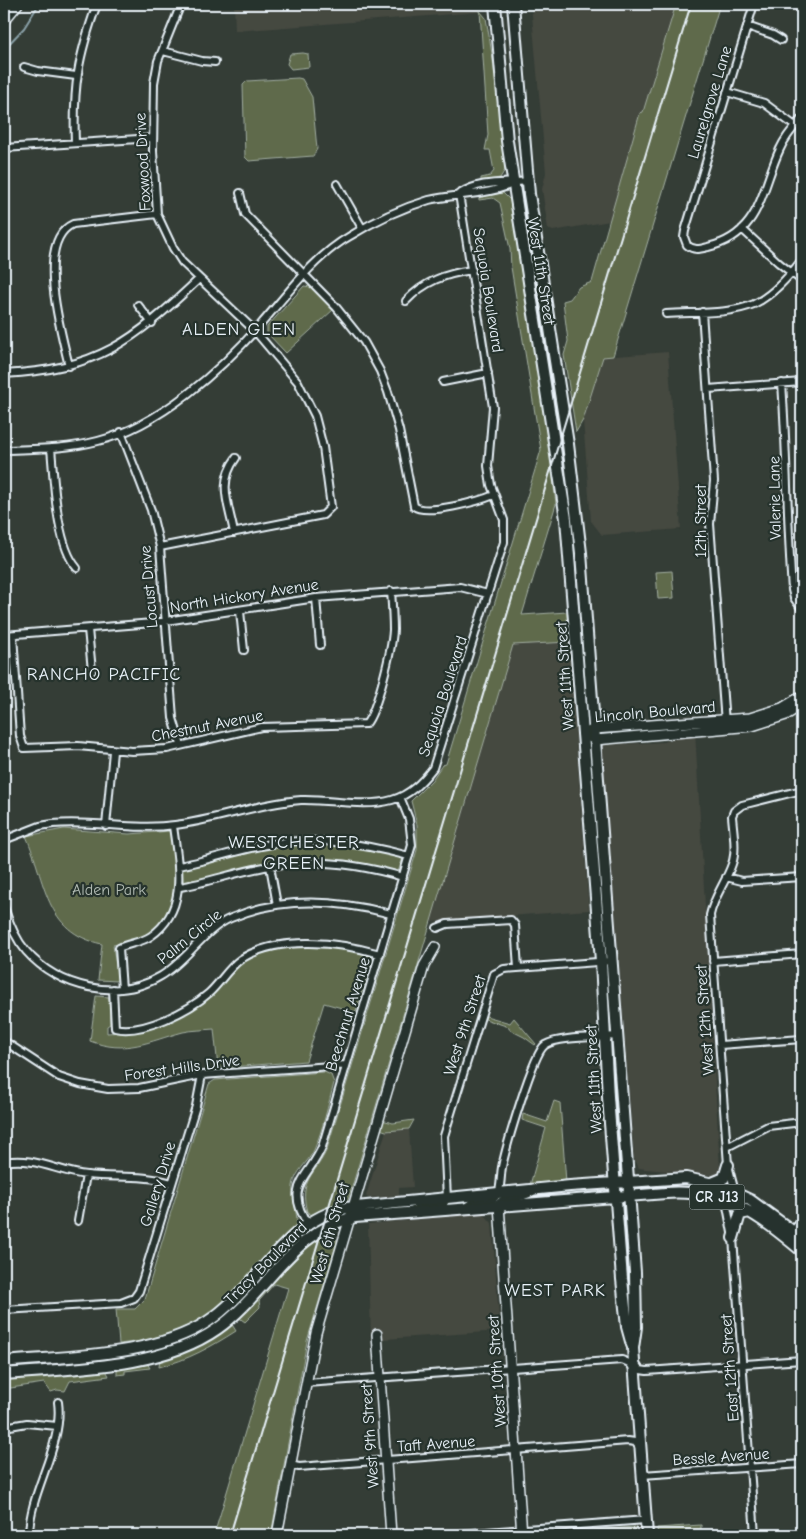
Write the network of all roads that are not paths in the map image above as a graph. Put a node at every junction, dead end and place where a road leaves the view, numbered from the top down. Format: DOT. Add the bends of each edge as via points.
graph roads {
  1 [pos="7,4"];
  2 [pos="18,4"];
  3 [pos="97,4"];
  4 [pos="181,4"];
  5 [pos="495,4"];
  6 [pos="513,4"];
  7 [pos="754,4"];
  8 [pos="4,7"];
  9 [pos="4,21"];
  10 [pos="747,26"];
  11 [pos="781,40"];
  12 [pos="163,51"];
  13 [pos="215,62"];
  14 [pos="24,67"];
  15 [pos="76,76"];
  16 [pos="727,92"];
  17 [pos="802,118"];
  18 [pos="795,126"];
  19 [pos="153,138"];
  20 [pos="75,143"];
  21 [pos="4,148"];
  22 [pos="528,181"];
  23 [pos="513,183"];
  24 [pos="337,184"];
  25 [pos="240,192"];
  26 [pos="460,194"];
  27 [pos="157,214"];
  28 [pos="362,228"];
  29 [pos="742,229"];
  30 [pos="802,260"];
  31 [pos="472,270"];
  32 [pos="791,273"];
  33 [pos="304,275"];
  34 [pos="199,279"];
  35 [pos="802,281"];
  36 [pos="406,301"];
  37 [pos="138,305"];
  38 [pos="702,312"];
  39 [pos="666,314"];
  40 [pos="152,323"];
  41 [pos="255,331"];
  42 [pos="69,366"];
  43 [pos="488,373"];
  44 [pos="4,374"];
  45 [pos="443,382"];
  46 [pos="802,382"];
  47 [pos="782,383"];
  48 [pos="708,389"];
  49 [pos="122,432"];
  50 [pos="51,448"];
  51 [pos="4,450"];
  52 [pos="236,458"];
  53 [pos="494,496"];
  54 [pos="234,533"];
  55 [pos="160,547"];
  56 [pos="77,568"];
  57 [pos="391,591"];
  58 [pos="488,594"];
  59 [pos="316,598"];
  60 [pos="802,609"];
  61 [pos="240,610"];
  62 [pos="165,621"];
  63 [pos="88,629"];
  64 [pos="13,634"];
  65 [pos="4,635"];
  66 [pos="320,645"];
  67 [pos="244,650"];
  68 [pos="92,671"];
  69 [pos="802,696"];
  70 [pos="802,706"];
  71 [pos="725,725"];
  72 [pos="594,729"];
  73 [pos="583,734"];
  74 [pos="595,740"];
  75 [pos="181,745"];
  76 [pos="112,751"];
  77 [pos="802,790"];
  78 [pos="400,797"];
  79 [pos="106,826"];
  80 [pos="173,826"];
  81 [pos="4,840"];
  82 [pos="409,856"];
  83 [pos="178,866"];
  84 [pos="270,866"];
  85 [pos="403,877"];
  86 [pos="726,877"];
  87 [pos="802,877"];
  88 [pos="180,887"];
  89 [pos="277,905"];
  90 [pos="4,907"];
  91 [pos="391,914"];
  92 [pos="437,928"];
  93 [pos="435,946"];
  94 [pos="380,954"];
  95 [pos="802,954"];
  96 [pos="606,961"];
  97 [pos="713,961"];
  98 [pos="518,968"];
  99 [pos="122,988"];
  100 [pos="113,989"];
  101 [pos="617,1036"];
  102 [pos="606,1037"];
  103 [pos="802,1039"];
  104 [pos="4,1040"];
  105 [pos="720,1046"];
  106 [pos="346,1065"];
  107 [pos="202,1075"];
  108 [pos="802,1122"];
  109 [pos="727,1147"];
  110 [pos="4,1162"];
  111 [pos="728,1165"];
  112 [pos="86,1175"];
  113 [pos="629,1181"];
  114 [pos="614,1182"];
  115 [pos="172,1183"];
  116 [pos="712,1183"];
  117 [pos="732,1188"];
  118 [pos="534,1189"];
  119 [pos="687,1192"];
  120 [pos="498,1194"];
  121 [pos="630,1196"];
  122 [pos="616,1197"];
  123 [pos="447,1199"];
  124 [pos="729,1204"];
  125 [pos="499,1205"];
  126 [pos="352,1207"];
  127 [pos="464,1208"];
  128 [pos="409,1212"];
  129 [pos="750,1212"];
  130 [pos="774,1215"];
  131 [pos="350,1218"];
  132 [pos="802,1220"];
  133 [pos="78,1221"];
  134 [pos="307,1224"];
  135 [pos="327,1225"];
  136 [pos="314,1233"];
  137 [pos="790,1234"];
  138 [pos="733,1238"];
  139 [pos="802,1238"];
  140 [pos="341,1247"];
  141 [pos="802,1251"];
  142 [pos="4,1310"];
  143 [pos="377,1334"];
  144 [pos="633,1348"];
  145 [pos="802,1360"];
  146 [pos="4,1362"];
  147 [pos="743,1364"];
  148 [pos="635,1366"];
  149 [pos="510,1369"];
  150 [pos="4,1374"];
  151 [pos="380,1380"];
  152 [pos="306,1383"];
  153 [pos="58,1402"];
  154 [pos="57,1426"];
  155 [pos="4,1427"];
  156 [pos="640,1449"];
  157 [pos="516,1450"];
  158 [pos="386,1460"];
  159 [pos="802,1464"];
  160 [pos="290,1465"];
  161 [pos="750,1468"];
  162 [pos="642,1476"];
  163 [pos="646,1520"];
  164 [pos="522,1532"];
  165 [pos="29,1534"];
  166 [pos="46,1535"];
  167 [pos="277,1535"];
  168 [pos="391,1535"];
  169 [pos="445,1535"];
  170 [pos="647,1535"];
  171 [pos="755,1535"];
  1 -- 8 [label="street"];
  2 -- 9 [label="street"];
  3 -- 15 [label="street"];
  4 -- 12 [label="street, Foxwood Drive"];
  5 -- 23 [label="main road, West 11th Street"];
  6 -- 22 [label="main road, West 11th Street"];
  7 -- 10 [label="street, Laurelgrove Lane"];
  10 -- 11 [label="street"];
  10 -- 16 [label="street, Laurelgrove Lane"];
  12 -- 13 [label="street"];
  12 -- 19 [label="street, Foxwood Drive" via="154,83"];
  14 -- 15 [label="street"];
  15 -- 20 [label="street"];
  16 -- 18 [label="street" via="764,103"];
  16 -- 29 [label="street, Laurelgrove Lane" via="684,237 691,249 717,245"];
  17 -- 18 [label="street"];
  18 -- 29 [label="street" via="780,147 759,206"];
  19 -- 20 [label="street"];
  19 -- 27 [label="street, Foxwood Drive"];
  20 -- 21 [label="street"];
  22 -- 23 [label="street"];
  22 -- 72 [label="main road, West 11th Street" via="576,500"];
  23 -- 26 [label="street" via="471,187"];
  23 -- 73 [label="main road, West 11th Street" via="564,502"];
  24 -- 28 [label="street"];
  25 -- 33 [label="street" via="245,214"];
  26 -- 28 [label="street" via="428,201"];
  26 -- 31 [label="street, Sequoia Boulevard"];
  27 -- 34 [label="street, Foxwood Drive" via="173,248"];
  27 -- 42 [label="street" via="73,224 60,234 53,293"];
  28 -- 33 [label="street" via="325,254"];
  29 -- 32 [label="street"];
  30 -- 32 [label="street"];
  31 -- 36 [label="street" via="431,280"];
  31 -- 43 [label="street, Sequoia Boulevard"];
  32 -- 35 [label="street"];
  32 -- 38 [label="street" via="755,304"];
  33 -- 41 [label="street"];
  33 -- 53 [label="street" via="352,326 380,370 400,430 414,506 424,510 477,502"];
  34 -- 40 [label="street"];
  34 -- 41 [label="street, Foxwood Drive"];
  37 -- 40 [label="street"];
  38 -- 39 [label="street"];
  38 -- 48 [label="street, 12th Street"];
  40 -- 42 [label="street" via="127,341"];
  41 -- 49 [label="street" via="217,370 183,398"];
  41 -- 54 [label="street, Foxwood Drive" via="285,364 307,398 323,447 331,507 323,516"];
  42 -- 44 [label="street"];
  43 -- 45 [label="street"];
  43 -- 53 [label="street, Sequoia Boulevard" via="492,407 488,466"];
  46 -- 47 [label="street"];
  47 -- 48 [label="street"];
  47 -- 60 [label="street, Valerie Lane" via="792,590"];
  48 -- 71 [label="street, 12th Street" via="714,481 710,524"];
  49 -- 50 [label="street" via="100,441"];
  49 -- 55 [label="street, Locust Drive" via="151,510"];
  50 -- 51 [label="street"];
  50 -- 56 [label="street" via="56,505 68,558"];
  52 -- 54 [label="street" via="226,475 224,487"];
  53 -- 58 [label="street, Sequoia Boulevard" via="505,530"];
  54 -- 55 [label="street, Foxwood Drive"];
  55 -- 62 [label="street, Locust Drive"];
  57 -- 58 [label="street, North Hickory Avenue" via="460,587"];
  57 -- 59 [label="street, North Hickory Avenue"];
  57 -- 75 [label="street, Chestnut Avenue" via="393,631 390,650 376,702 366,724 262,727"];
  58 -- 78 [label="street, Sequoia Boulevard" via="433,768 423,782"];
  59 -- 61 [label="street, North Hickory Avenue"];
  59 -- 66 [label="street"];
  61 -- 62 [label="street, North Hickory Avenue"];
  61 -- 67 [label="street"];
  62 -- 63 [label="street, North Hickory Avenue"];
  62 -- 75 [label="street, Locust Drive" via="174,718"];
  63 -- 64 [label="street, North Hickory Avenue"];
  63 -- 68 [label="street"];
  64 -- 65 [label="street, North Hickory Avenue"];
  64 -- 76 [label="street, Chestnut Avenue" via="20,736 24,748 78,746"];
  69 -- 71 [label="street, Lincoln Boulevard" via="765,715"];
  70 -- 71 [label="street, Lincoln Boulevard" via="769,722"];
  71 -- 72 [label="street, Lincoln Boulevard"];
  71 -- 74 [label="street, Lincoln Boulevard"];
  72 -- 73 [label="street, Lincoln Boulevard"];
  72 -- 74 [label="main road, West 11th Street"];
  73 -- 74 [label="street, Lincoln Boulevard"];
  73 -- 96 [label="main road, West 11th Street"];
  74 -- 96 [label="main road, West 11th Street"];
  75 -- 76 [label="street, Chestnut Avenue" via="167,749"];
  76 -- 79 [label="street"];
  77 -- 86 [label="street" via="742,805 734,811 734,856"];
  78 -- 80 [label="street, Sequoia Boulevard" via="376,803 282,802"];
  78 -- 82 [label="street, Beechnut Avenue" via="412,832"];
  79 -- 80 [label="street, Sequoia Boulevard"];
  79 -- 81 [label="street, Sequoia Boulevard" via="66,823 40,826"];
  80 -- 83 [label="street"];
  82 -- 83 [label="street" via="357,844 311,841 272,844"];
  82 -- 85 [label="street, Beechnut Avenue"];
  83 -- 88 [label="street"];
  84 -- 85 [label="street, Palm Circle" via="305,862 346,864"];
  84 -- 88 [label="street, Palm Circle"];
  84 -- 89 [label="street"];
  85 -- 91 [label="street, Beechnut Avenue"];
  86 -- 87 [label="street" via="742,881"];
  86 -- 97 [label="street, West 12th Street" via="712,903 710,915"];
  88 -- 99 [label="street, Palm Circle" via="171,912 159,928 142,941 119,948"];
  89 -- 91 [label="street, Palm Circle" via="337,903"];
  89 -- 99 [label="street, Palm Circle" via="220,924 183,962 143,984"];
  90 -- 100 [label="street, Palm Circle" via="15,936 40,965 70,982"];
  91 -- 94 [label="street, Beechnut Avenue"];
  92 -- 98 [label="street" via="447,924 511,920 515,924"];
  93 -- 126 [label="street, West 6th Street" via="424,966"];
  94 -- 100 [label="street" via="324,943 297,944 258,953 240,960 209,993 189,1007 168,1018 129,1029 115,1028"];
  94 -- 106 [label="street, Beechnut Avenue"];
  95 -- 97 [label="street"];
  96 -- 98 [label="street, West 9th Street"];
  96 -- 101 [label="main road, West 11th Street"];
  96 -- 102 [label="main road, West 11th Street"];
  97 -- 105 [label="street, West 12th Street"];
  98 -- 123 [label="street, West 9th Street" via="499,971 491,979 444,1136"];
  99 -- 100 [label="street, Palm Circle"];
  101 -- 102 [label="street"];
  101 -- 113 [label="main road, West 11th Street"];
  102 -- 114 [label="main road, West 11th Street"];
  102 -- 120 [label="street" via="551,1042 540,1049 502,1166"];
  103 -- 105 [label="street"];
  104 -- 107 [label="street, Forest Hills Drive" via="59,1077 98,1088 140,1088"];
  105 -- 109 [label="street, West 12th Street"];
  106 -- 107 [label="street, Forest Hills Drive"];
  106 -- 134 [label="street, Beechnut Avenue" via="322,1147 300,1184 299,1203"];
  107 -- 115 [label="street, Gallery Drive" via="196,1106"];
  108 -- 109 [label="street" via="768,1126"];
  109 -- 111 [label="street, West 12th Street"];
  110 -- 112 [label="street" via="27,1160"];
  111 -- 116 [label="main road" via="724,1178"];
  111 -- 117 [label="street"];
  112 -- 115 [label="street" via="147,1177"];
  112 -- 133 [label="street"];
  113 -- 114 [label="main road, Tracy Boulevard"];
  113 -- 116 [label="main road, CR J13" via="686,1178"];
  113 -- 121 [label="main road, West 11th Street"];
  114 -- 118 [label="main road, Tracy Boulevard"];
  114 -- 122 [label="main road, West 11th Street"];
  115 -- 142 [label="street, Gallery Drive" via="139,1291 134,1298 121,1303"];
  116 -- 117 [label="main road, CR J13"];
  117 -- 119 [label="street" via="719,1192 702,1189"];
  117 -- 130 [label="main road, CR J13"];
  118 -- 120 [label="main road, Tracy Boulevard"];
  118 -- 125 [label="street" via="525,1196 503,1200"];
  119 -- 121 [label="main road, CR J13"];
  119 -- 124 [label="main road, CR J13"];
  120 -- 123 [label="main road, Tracy Boulevard"];
  120 -- 127 [label="street" via="493,1200 471,1203"];
  121 -- 122 [label="main road, CR J13"];
  121 -- 144 [label="main road, West 11th Street" via="636,1279"];
  122 -- 125 [label="main road, Tracy Boulevard"];
  122 -- 144 [label="main road, West 11th Street" via="623,1292"];
  123 -- 126 [label="main road, Tracy Boulevard"];
  123 -- 128 [label="street" via="444,1204 420,1206"];
  124 -- 129 [label="main road, CR J13"];
  124 -- 130 [label="street" via="744,1202"];
  124 -- 138 [label="street, East 12th Street"];
  125 -- 127 [label="main road, Tracy Boulevard"];
  125 -- 149 [label="street, West 10th Street"];
  126 -- 131 [label="street, West 6th Street"];
  126 -- 134 [label="main road, Tracy Boulevard" via="327,1213"];
  127 -- 128 [label="main road, Tracy Boulevard"];
  128 -- 131 [label="main road, Tracy Boulevard"];
  129 -- 137 [label="main road, CR J13"];
  129 -- 138 [label="main road" via="740,1214"];
  130 -- 137 [label="main road, CR J13"];
  131 -- 135 [label="main road, Tracy Boulevard"];
  131 -- 140 [label="street, West 6th Street"];
  132 -- 137 [label="street"];
  134 -- 136 [label="street, Beechnut Avenue"];
  134 -- 146 [label="main road, Tracy Boulevard" via="230,1304 184,1334 112,1351"];
  135 -- 136 [label="main road, Tracy Boulevard"];
  135 -- 140 [label="street" via="339,1234"];
  136 -- 150 [label="main road, Tracy Boulevard" via="293,1251 240,1310 216,1329 185,1346 118,1362"];
  137 -- 139 [label="main road, CR J13"];
  137 -- 141 [label="main road, CR J13"];
  138 -- 147 [label="street, East 12th Street"];
  140 -- 152 [label="street, West 6th Street" via="316,1333"];
  143 -- 151 [label="street, West 9th Street"];
  144 -- 148 [label="main road, West 11th Street"];
  145 -- 147 [label="street"];
  147 -- 148 [label="street" via="647,1371"];
  147 -- 161 [label="street, East 12th Street"];
  148 -- 149 [label="street" via="622,1360"];
  148 -- 156 [label="main road, West 11th Street"];
  149 -- 151 [label="street"];
  149 -- 157 [label="street, West 10th Street"];
  151 -- 152 [label="street"];
  151 -- 158 [label="street, West 9th Street"];
  152 -- 160 [label="street, West 6th Street"];
  153 -- 154 [label="street"];
  154 -- 155 [label="street" via="27,1423"];
  154 -- 165 [label="street"];
  156 -- 157 [label="street, Taft Avenue" via="635,1442 628,1441"];
  156 -- 162 [label="main road, West 11th Street"];
  157 -- 158 [label="street, Taft Avenue"];
  157 -- 164 [label="street, West 10th Street"];
  158 -- 160 [label="street, Taft Avenue"];
  158 -- 168 [label="street, West 9th Street"];
  159 -- 161 [label="street, Bessle Avenue"];
  160 -- 167 [label="street, West 6th Street"];
  161 -- 162 [label="street, Bessle Avenue"];
  161 -- 171 [label="street, East 12th Street"];
  162 -- 163 [label="main road, West 11th Street"];
  163 -- 164 [label="street"];
  163 -- 170 [label="main road, West 11th Street"];
  164 -- 169 [label="street"];
  165 -- 166 [label="street"];
}
